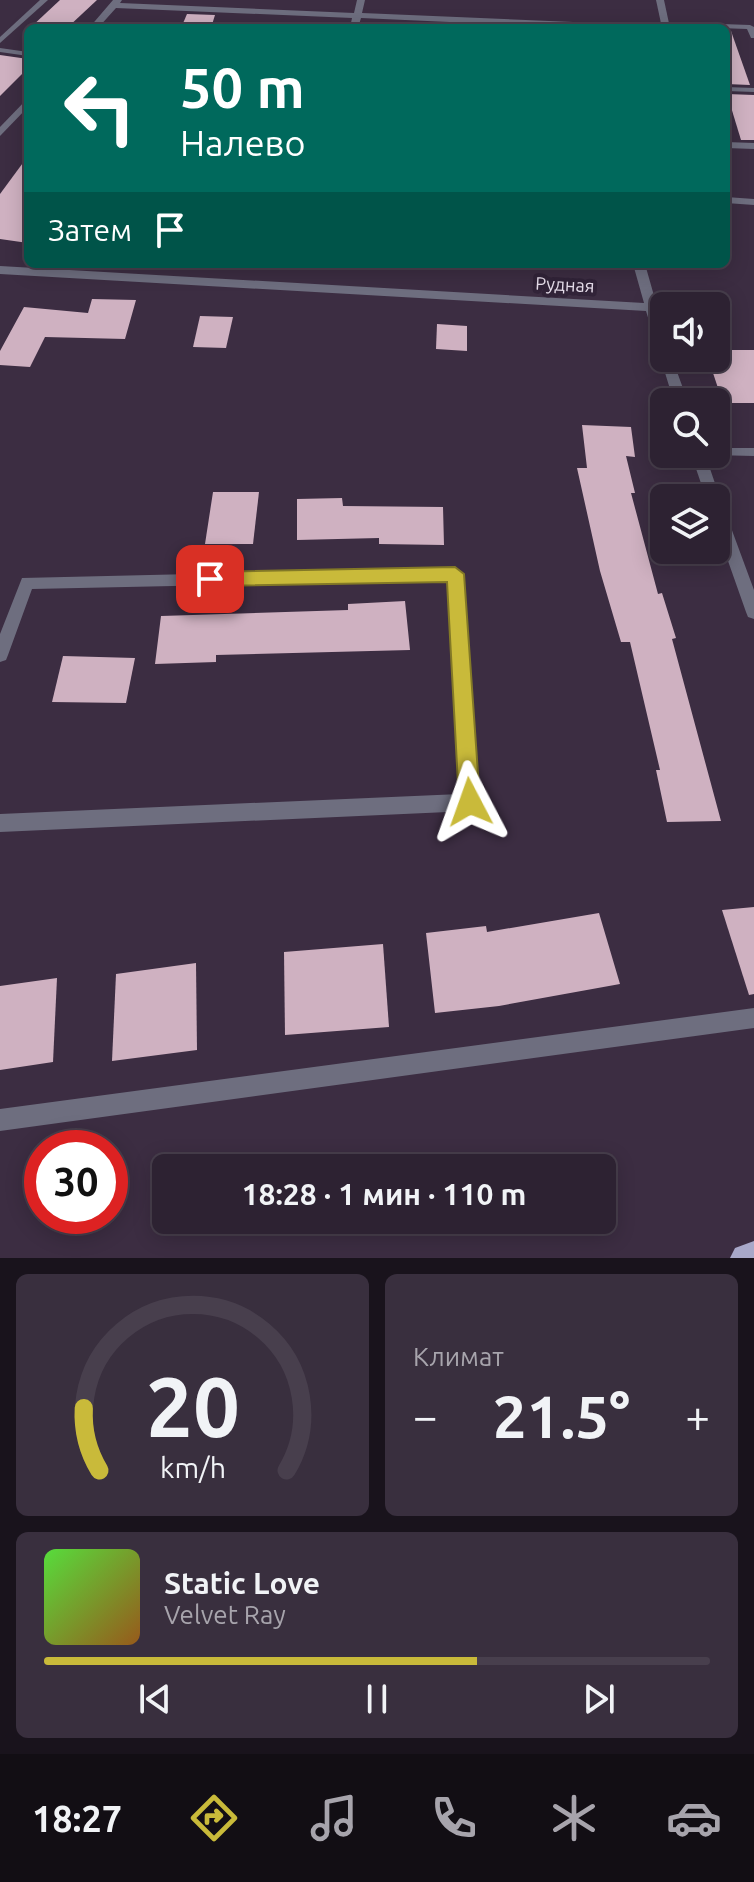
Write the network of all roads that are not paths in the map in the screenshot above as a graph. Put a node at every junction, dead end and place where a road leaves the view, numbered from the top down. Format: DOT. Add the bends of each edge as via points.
graph roads {
  1 [pos="44,0"];
  2 [pos="361,0"];
  3 [pos="660,0"];
  4 [pos="116,3"];
  5 [pos="357,16"];
  6 [pos="97,24"];
  7 [pos="355,24"];
  8 [pos="487,24"];
  9 [pos="666,24"];
  10 [pos="730,27"];
  11 [pos="754,36"];
  12 [pos="0,41"];
  13 [pos="0,50"];
  14 [pos="24,53"];
  15 [pos="730,89"];
  16 [pos="754,90"];
  17 [pos="24,106"];
  18 [pos="0,133"];
  19 [pos="730,145"];
  20 [pos="754,146"];
  21 [pos="730,200"];
  22 [pos="754,202"];
  23 [pos="640,268"];
  24 [pos="0,270"];
  25 [pos="649,307"];
  26 [pos="650,310"];
  27 [pos="730,452"];
  28 [pos="754,452"];
  29 [pos="730,545"];
  30 [pos="754,612"];
  31 [pos="0,655"];
  32 [pos="0,823"];
  33 [pos="754,1018"];
  34 [pos="0,1120"];
  35 [pos="754,1256"];
  36 [pos="745,1258"];
  1 -- 12 [label="lane"];
  2 -- 5 [label="street"];
  3 -- 9 [label="street"];
  4 -- 5 [label="street"];
  4 -- 6 [label="street"];
  5 -- 7 [label="street"];
  5 -- 8 [label="street"];
  10 -- 11 [label="lane" via="750,27"];
  13 -- 14 [label="lane"];
  15 -- 16 [label="lane"];
  17 -- 18 [label="street"];
  19 -- 20 [label="lane"];
  21 -- 22 [label="street"];
  23 -- 25 [label="street"];
  24 -- 25 [label="street, Рудная"];
  25 -- 26 [label="street"];
  27 -- 28 [label="lane"];
  29 -- 30 [label="street"];
  31 -- 32 [label="street" via="27,583 455,574 470,802"];
  33 -- 34 [label="street"];
  35 -- 36 [label="main road"];
}
